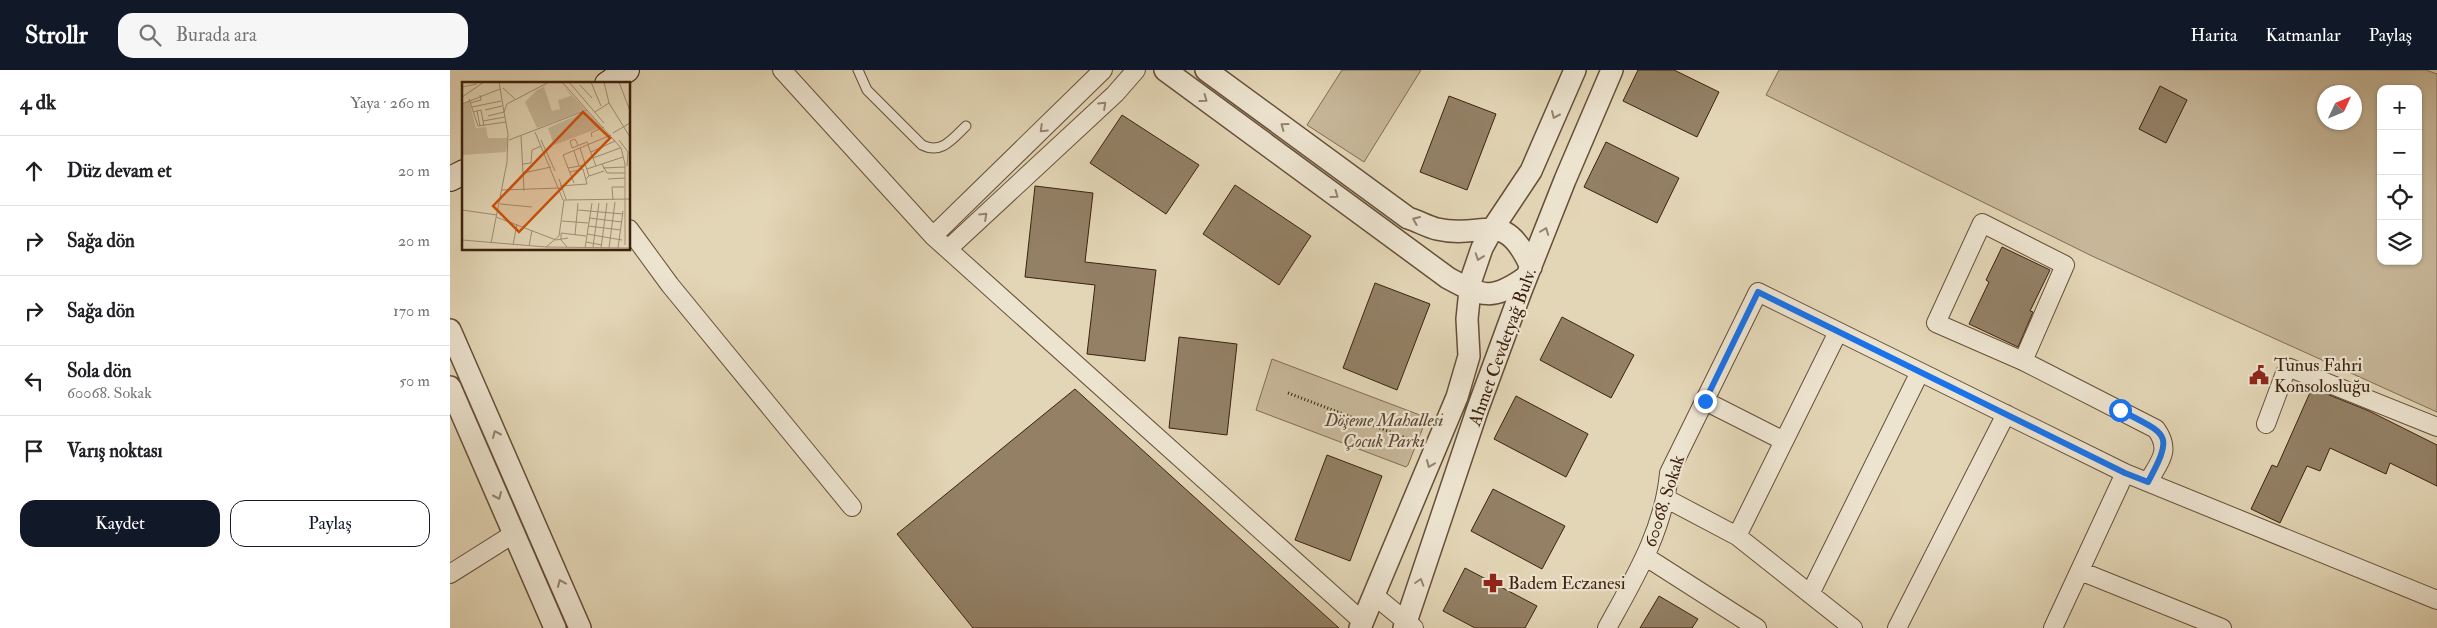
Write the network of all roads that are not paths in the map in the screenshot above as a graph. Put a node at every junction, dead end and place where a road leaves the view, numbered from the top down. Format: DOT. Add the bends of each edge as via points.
graph roads {
  1 [pos="627,70"];
  2 [pos="782,70"];
  3 [pos="858,70"];
  4 [pos="1103,70"];
  5 [pos="1136,70"];
  6 [pos="1165,70"];
  7 [pos="1206,70"];
  8 [pos="1575,70"];
  9 [pos="1612,70"];
  10 [pos="610,82"];
  11 [pos="966,126"];
  12 [pos="462,173"];
  13 [pos="450,179"];
  14 [pos="1493,228"];
  15 [pos="630,230"];
  16 [pos="933,236"];
  17 [pos="948,249"];
  18 [pos="1529,272"];
  19 [pos="1470,290"];
  20 [pos="450,330"];
  21 [pos="1838,332"];
  22 [pos="2023,361"];
  23 [pos="1920,372"];
  24 [pos="450,387"];
  25 [pos="1705,401"];
  26 [pos="2006,414"];
  27 [pos="2266,424"];
  28 [pos="2437,428"];
  29 [pos="1784,441"];
  30 [pos="2125,473"];
  31 [pos="2148,482"];
  32 [pos="1667,499"];
  33 [pos="852,507"];
  34 [pos="515,532"];
  35 [pos="1737,536"];
  36 [pos="1646,557"];
  37 [pos="2080,571"];
  38 [pos="450,574"];
  39 [pos="1810,594"];
  40 [pos="1375,596"];
  41 [pos="2437,600"];
  42 [pos="1362,625"];
  43 [pos="1408,626"];
  44 [pos="555,628"];
  45 [pos="580,628"];
  46 [pos="1607,628"];
  47 [pos="1757,628"];
  48 [pos="1853,628"];
  49 [pos="1898,628"];
  50 [pos="2053,628"];
  51 [pos="2222,628"];
  1 -- 10 [label="main road"];
  2 -- 16 [label="street"];
  3 -- 11 [label="lane" via="867,90 922,145 942,147"];
  4 -- 16 [label="street, one-way"];
  17 -- 5 [label="street, one-way"];
  6 -- 19 [label="street, one-way" via="1448,278"];
  14 -- 7 [label="street, one-way" via="1469,231 1437,229 1408,218"];
  8 -- 14 [label="street, Ahmet Cevdetyağ Bulv., one-way" via="1531,171"];
  18 -- 9 [label="street, Ahmet Cevdetyağ Bulv., one-way"];
  12 -- 13 [label="main road"];
  14 -- 18 [label="street" via="1509,235 1522,249"];
  14 -- 19 [label="street, Ahmet Cevdetyağ Bulv., one-way" via="1482,248"];
  15 -- 33 [label="street" via="670,285"];
  16 -- 17 [label="street"];
  17 -- 42 [label="street"];
  18 -- 19 [label="street" via="1508,290 1488,295"];
  43 -- 18 [label="street, Ahmet Cevdetyağ Bulv., one-way" via="1478,408"];
  19 -- 40 [label="street, Ahmet Cevdetyağ Bulv., one-way" via="1468,356 1457,397"];
  45 -- 20 [label="street, one-way"];
  21 -- 23 [label="street"];
  21 -- 25 [label="street, 60068. Sokak" via="1758,292"];
  21 -- 29 [label="street"];
  22 -- 22 [label="street" via="2065,265 1982,223 1936,323"];
  22 -- 31 [label="street" via="2156,429 2164,440 2164,452"];
  23 -- 26 [label="street"];
  23 -- 39 [label="street"];
  24 -- 34 [label="street, one-way"];
  25 -- 29 [label="street"];
  25 -- 32 [label="street, 60068. Sokak" via="1669,473"];
  26 -- 30 [label="street"];
  26 -- 49 [label="street"];
  27 -- 28 [label="street" via="2285,373 2290,368"];
  29 -- 35 [label="street"];
  30 -- 31 [label="street"];
  30 -- 37 [label="street"];
  31 -- 41 [label="street"];
  32 -- 35 [label="street"];
  32 -- 36 [label="street, 60068. Sokak"];
  34 -- 38 [label="street"];
  34 -- 44 [label="street"];
  35 -- 39 [label="street"];
  36 -- 46 [label="street, 60068. Sokak"];
  36 -- 47 [label="street"];
  37 -- 50 [label="street"];
  37 -- 51 [label="street"];
  39 -- 48 [label="street"];
  40 -- 42 [label="street, Ahmet Cevdetyağ Bulv."];
  40 -- 43 [label="street"];
}
